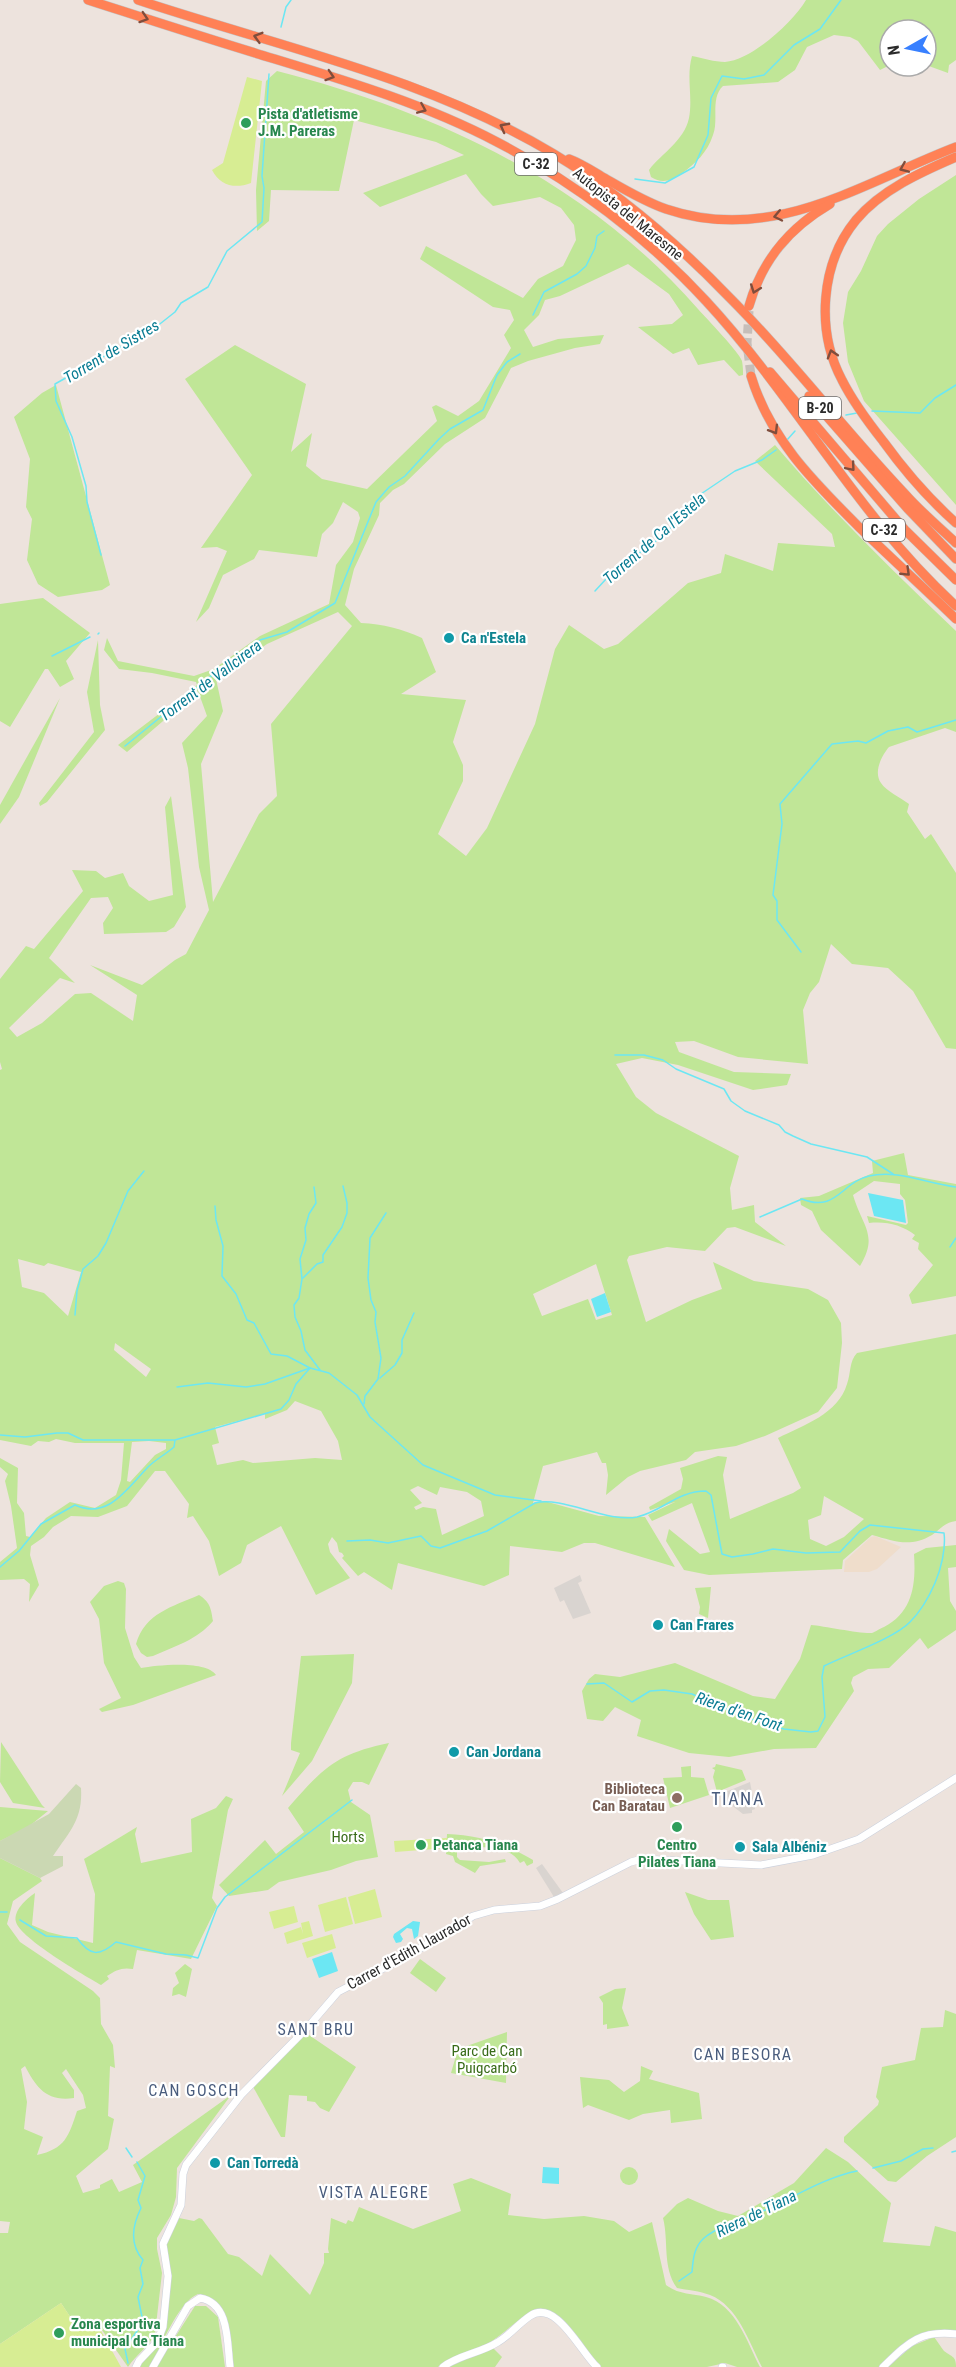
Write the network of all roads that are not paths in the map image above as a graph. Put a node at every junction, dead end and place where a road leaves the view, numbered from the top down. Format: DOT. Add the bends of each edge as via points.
graph roads {
  1 [pos="88,0"];
  2 [pos="138,0"];
  3 [pos="956,154"];
  4 [pos="555,155"];
  5 [pos="853,190"];
  6 [pos="704,273"];
  7 [pos="749,306"];
  8 [pos="726,324"];
  9 [pos="751,376"];
  10 [pos="956,523"];
  11 [pos="956,543"];
  12 [pos="956,559"];
  13 [pos="926,577"];
  14 [pos="956,580"];
  15 [pos="956,606"];
  16 [pos="956,618"];
  17 [pos="956,1778"];
  18 [pos="956,2334"];
  19 [pos="136,2367"];
  20 [pos="153,2367"];
  21 [pos="230,2367"];
  22 [pos="443,2367"];
  23 [pos="597,2367"];
  24 [pos="883,2367"];
  1 -- 8 [label="highway, Autopista del Maresme / C-32, one-way" via="367,88 496,141 552,173 598,206 683,278"];
  4 -- 2 [label="highway, Autopista del Maresme / C-32, one-way" via="470,110 374,72"];
  3 -- 5 [label="highway, one-way"];
  10 -- 3 [label="highway, one-way" via="918,484 857,406 832,356 825,314 835,257 856,220 895,188"];
  5 -- 4 [label="highway, one-way" via="776,217 713,220 664,208 575,161"];
  4 -- 6 [label="highway, Autopista del Maresme / C-32" via="616,197"];
  5 -- 7 [label="highway, one-way" via="803,221 778,246 763,269"];
  6 -- 11 [label="highway, Autopista del Maresme / C-32" via="905,495"];
  6 -- 12 [label="highway, B-20"];
  8 -- 13 [label="highway, Autopista del Maresme / C-32" via="870,513"];
  8 -- 14 [label="highway, B-20, one-way" via="905,530"];
  9 -- 16 [label="highway, one-way" via="768,420 804,471"];
  13 -- 15 [label="highway, Autopista del Maresme / C-32"];
  13 -- 16 [label="highway"];
  17 -- 19 [label="street, Carrer d'Edith Llaurador" via="859,1839 813,1855 760,1865 642,1859 540,1906 490,1910 468,1918 411,1954 338,1992 224,2114 184,2169 181,2205 163,2244 168,2276 163,2327 157,2342"];
  18 -- 24 [label="street" via="921,2336"];
  20 -- 21 [label="street" via="188,2306 200,2298 213,2303 225,2322"];
  22 -- 23 [label="street" via="504,2339 537,2312 557,2319"];
}
